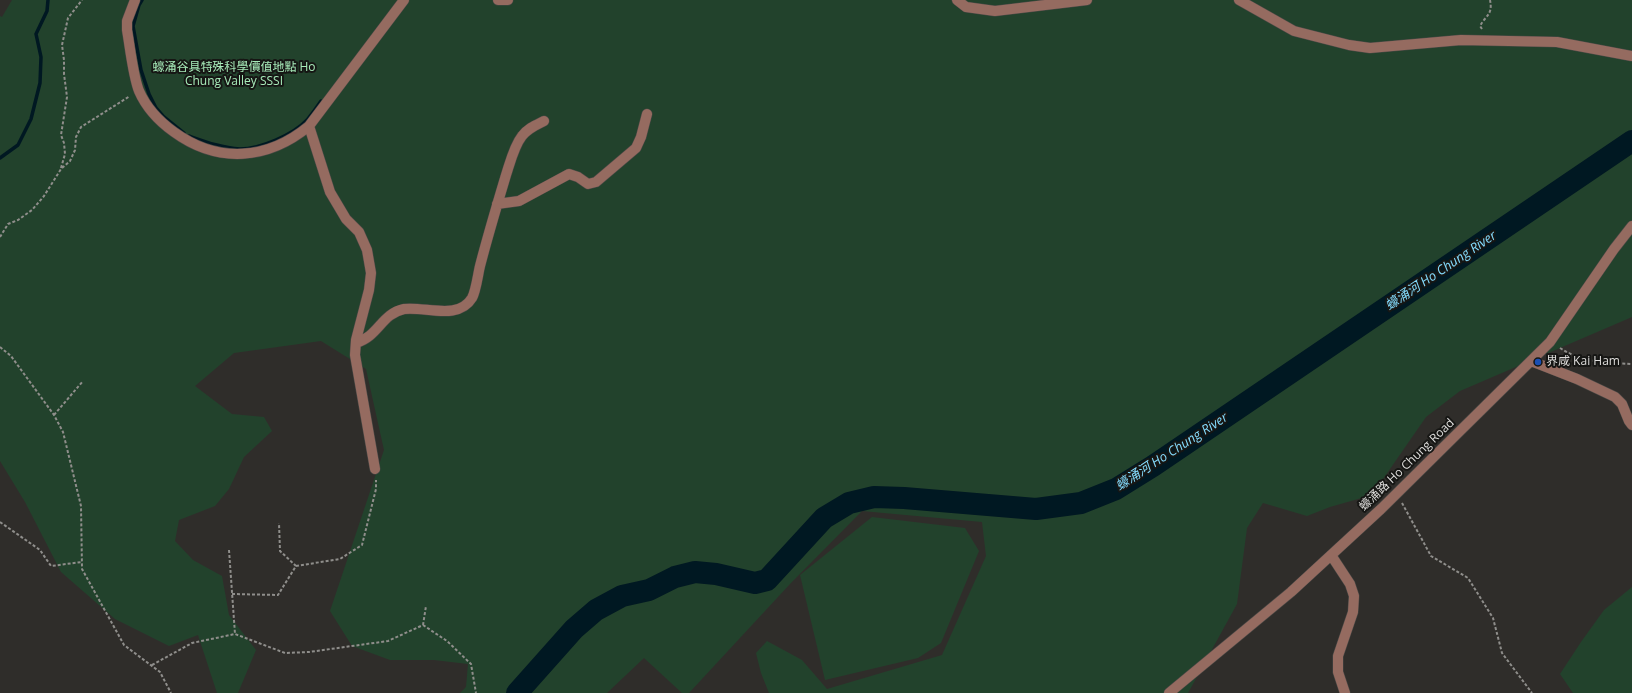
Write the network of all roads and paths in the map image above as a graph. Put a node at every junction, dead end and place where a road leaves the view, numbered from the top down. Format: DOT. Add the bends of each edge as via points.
graph roads {
  1 [pos="82,0"];
  2 [pos="135,0"];
  3 [pos="404,0"];
  4 [pos="498,0"];
  5 [pos="508,0"];
  6 [pos="957,0"];
  7 [pos="1087,0"];
  8 [pos="1239,0"];
  9 [pos="1490,0"];
  10 [pos="1476,40"];
  11 [pos="1632,56"];
  12 [pos="139,90"];
  13 [pos="647,114"];
  14 [pos="544,121"];
  15 [pos="309,126"];
  16 [pos="61,170"];
  17 [pos="497,204"];
  18 [pos="1632,226"];
  19 [pos="0,237"];
  20 [pos="1550,342"];
  21 [pos="356,343"];
  22 [pos="0,348"];
  23 [pos="1531,361"];
  24 [pos="1632,364"];
  25 [pos="82,381"];
  26 [pos="54,415"];
  27 [pos="1632,424"];
  28 [pos="375,469"];
  29 [pos="1397,494"];
  30 [pos="0,522"];
  31 [pos="280,523"];
  32 [pos="228,550"];
  33 [pos="1331,555"];
  34 [pos="82,562"];
  35 [pos="296,566"];
  36 [pos="232,594"];
  37 [pos="426,606"];
  38 [pos="423,625"];
  39 [pos="235,634"];
  40 [pos="152,665"];
  41 [pos="171,693"];
  42 [pos="476,693"];
  43 [pos="1169,693"];
  44 [pos="1345,693"];
  45 [pos="1532,693"];
  1 -- 16 [label="path" via="68,18 62,45 67,97 61,135 65,154"];
  2 -- 12 [label="street" via="127,21 127,30"];
  3 -- 15 [label="street"];
  4 -- 5 [label="street"];
  6 -- 7 [label="street" via="966,7 995,11"];
  8 -- 10 [label="street" via="1294,31 1349,45 1370,48"];
  9 -- 10 [label="path" via="1490,14 1480,26 1482,28"];
  10 -- 11 [label="street" via="1557,42"];
  12 -- 15 [label="street" via="152,112 167,127 188,142 227,154 262,151 283,144"];
  12 -- 16 [label="path" via="81,126 76,137 75,150 70,161"];
  13 -- 17 [label="street" via="636,148 596,182 588,184 569,174 518,201"];
  14 -- 17 [label="street" via="529,128 521,137"];
  15 -- 21 [label="street" via="330,192 346,220 359,232 367,250 371,272 369,290"];
  16 -- 19 [label="path" via="32,210 8,224"];
  17 -- 21 [label="street" via="472,298 453,312 413,308 396,311 366,340"];
  18 -- 20 [label="street, 蠔涌路 Ho Chung Road"];
  20 -- 23 [label="street, 蠔涌路 Ho Chung Road"];
  20 -- 24 [label="path" via="1565,352 1590,361"];
  21 -- 28 [label="street" via="355,354"];
  22 -- 26 [label="path" via="11,356"];
  23 -- 27 [label="street" via="1615,397 1622,404"];
  23 -- 29 [label="street, 蠔涌路 Ho Chung Road"];
  25 -- 26 [label="path"];
  26 -- 34 [label="path" via="63,432 81,506"];
  28 -- 35 [label="path" via="376,489 362,544 340,559"];
  29 -- 33 [label="street, 蠔涌路 Ho Chung Road"];
  29 -- 45 [label="path" via="1431,556 1468,578 1493,618 1502,653"];
  30 -- 34 [label="path" via="40,550 51,566"];
  31 -- 35 [label="path" via="280,551"];
  32 -- 36 [label="path"];
  33 -- 43 [label="street, 蠔涌路 Ho Chung Road" via="1291,592"];
  33 -- 44 [label="street" via="1350,584 1354,596 1353,612 1338,656 1338,672"];
  34 -- 40 [label="path" via="82,569 124,645"];
  35 -- 36 [label="path" via="278,595"];
  36 -- 39 [label="path"];
  37 -- 38 [label="path"];
  38 -- 39 [label="path" via="388,641 309,652 285,653"];
  38 -- 42 [label="path" via="447,641 471,664"];
  39 -- 40 [label="path" via="192,643"];
  40 -- 41 [label="path" via="160,672"];
}
